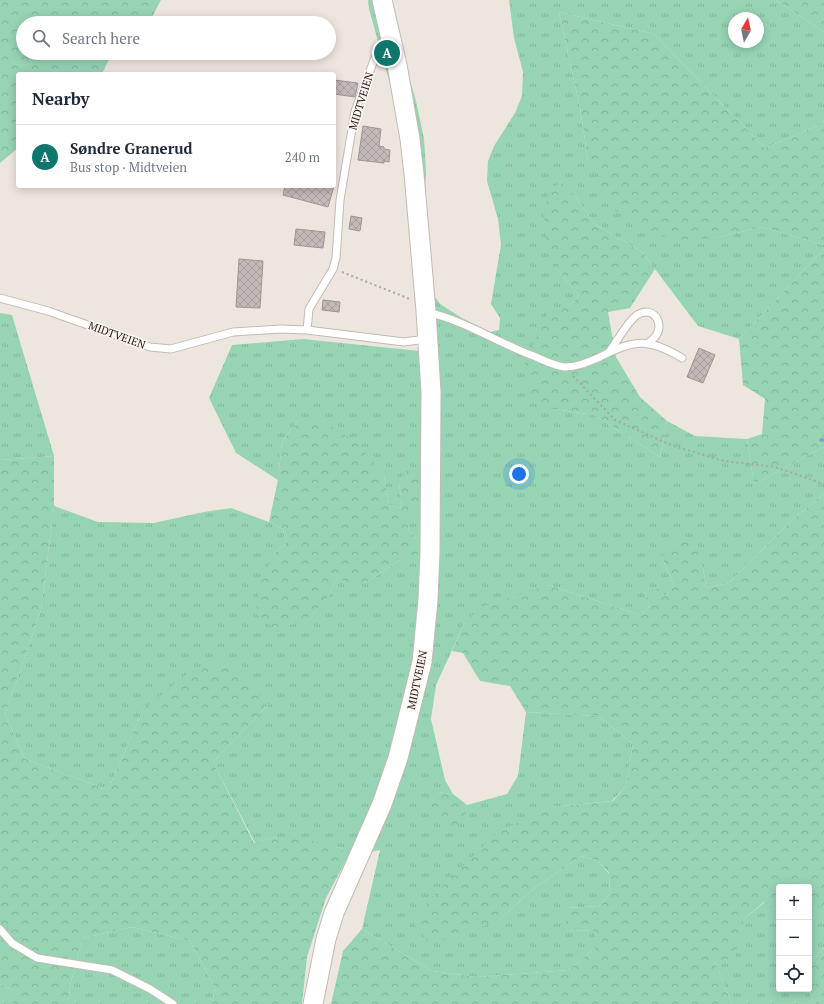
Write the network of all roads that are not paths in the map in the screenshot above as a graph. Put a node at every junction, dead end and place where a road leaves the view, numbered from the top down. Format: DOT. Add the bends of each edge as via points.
graph roads {
  1 [pos="382,0"];
  2 [pos="392,41"];
  3 [pos="0,298"];
  4 [pos="426,308"];
  5 [pos="307,330"];
  6 [pos="427,339"];
  7 [pos="648,343"];
  8 [pos="609,352"];
  9 [pos="682,358"];
  10 [pos="0,929"];
  11 [pos="173,1004"];
  12 [pos="313,1004"];
  1 -- 2 [label="main road, MIDTVEIEN"];
  2 -- 4 [label="main road, MIDTVEIEN" via="414,174"];
  2 -- 5 [label="lane, MIDTVEIEN" via="388,41 377,53 355,112 340,200 336,258 333,269 309,309"];
  3 -- 5 [label="lane, MIDTVEIEN" via="48,311 150,347 171,349 233,332"];
  4 -- 6 [label="main road, MIDTVEIEN"];
  4 -- 8 [label="lane" via="529,355 564,367 586,364"];
  5 -- 6 [label="lane, MIDTVEIEN" via="404,342"];
  6 -- 12 [label="main road, MIDTVEIEN" via="431,392 430,553 422,662 400,751 382,804 334,913"];
  7 -- 8 [label="lane" via="636,343"];
  7 -- 8 [label="lane" via="655,337 659,326 654,315 644,312 633,319"];
  7 -- 9 [label="lane" via="665,348"];
  10 -- 11 [label="lane" via="12,943 37,958 112,970"];
}
